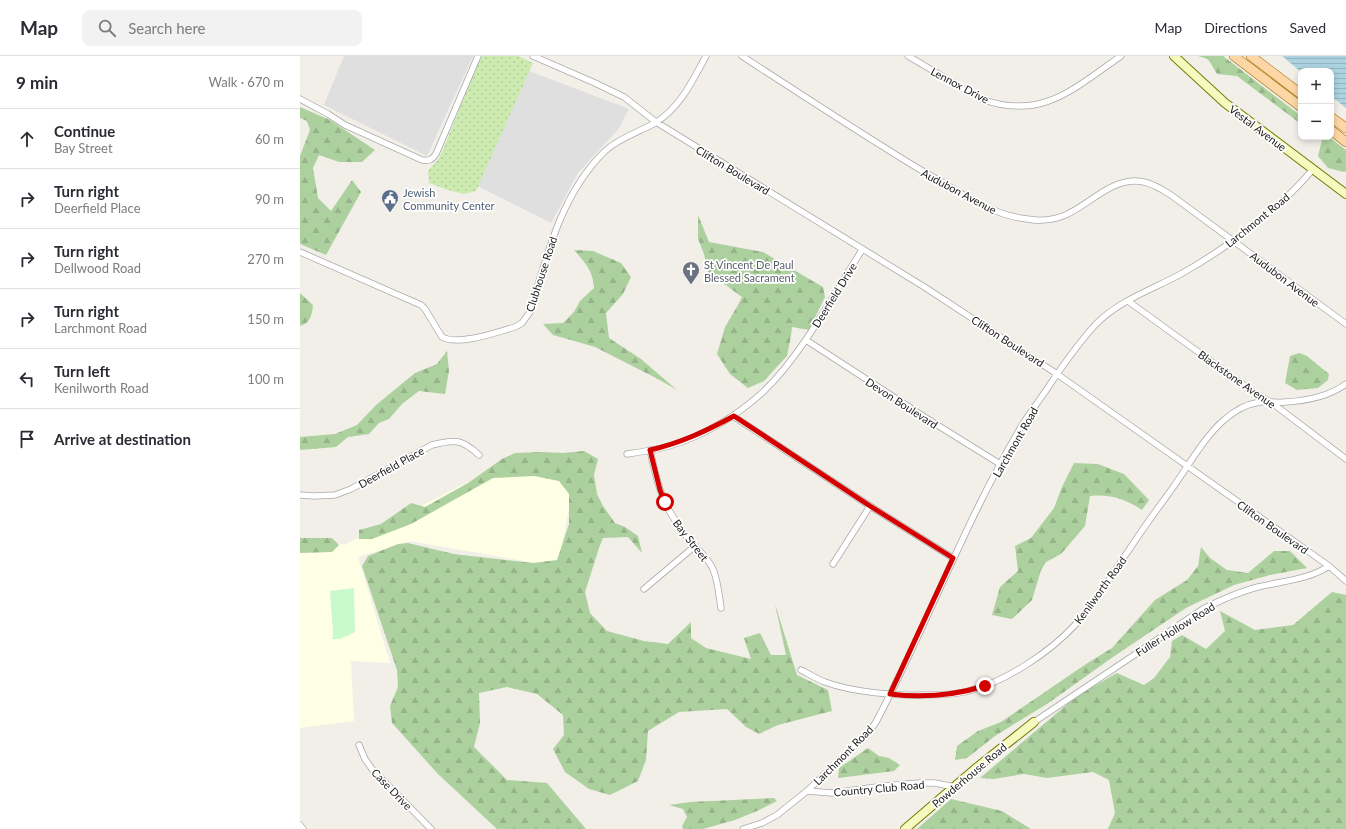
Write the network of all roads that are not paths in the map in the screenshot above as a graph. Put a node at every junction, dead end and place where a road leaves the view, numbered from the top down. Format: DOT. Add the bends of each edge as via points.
graph roads {
  1 [pos="478,56"];
  2 [pos="533,56"];
  3 [pos="706,56"];
  4 [pos="742,56"];
  5 [pos="908,56"];
  6 [pos="1121,56"];
  7 [pos="1174,56"];
  8 [pos="1234,56"];
  9 [pos="1251,56"];
  10 [pos="1298,92"];
  11 [pos="300,100"];
  12 [pos="1298,105"];
  13 [pos="1334,119"];
  14 [pos="656,122"];
  15 [pos="1346,128"];
  16 [pos="1334,132"];
  17 [pos="1346,142"];
  18 [pos="1313,169"];
  19 [pos="1346,194"];
  20 [pos="1234,241"];
  21 [pos="862,250"];
  22 [pos="300,252"];
  23 [pos="1128,301"];
  24 [pos="1346,324"];
  25 [pos="806,340"];
  26 [pos="1058,374"];
  27 [pos="1346,384"];
  28 [pos="1269,402"];
  29 [pos="734,416"];
  30 [pos="650,450"];
  31 [pos="627,454"];
  32 [pos="479,455"];
  33 [pos="1346,459"];
  34 [pos="1000,464"];
  35 [pos="1188,466"];
  36 [pos="300,495"];
  37 [pos="870,506"];
  38 [pos="695,546"];
  39 [pos="953,558"];
  40 [pos="833,564"];
  41 [pos="1329,566"];
  42 [pos="1346,581"];
  43 [pos="644,589"];
  44 [pos="721,608"];
  45 [pos="801,670"];
  46 [pos="890,694"];
  47 [pos="1034,722"];
  48 [pos="359,745"];
  49 [pos="955,787"];
  50 [pos="807,791"];
  51 [pos="300,825"];
  52 [pos="763,826"];
  53 [pos="303,829"];
  54 [pos="431,829"];
  55 [pos="743,829"];
  56 [pos="905,829"];
  1 -- 11 [label="street" via="436,154 428,161 345,125"];
  2 -- 14 [label="street, Clifton Boulevard" via="624,97"];
  3 -- 14 [label="street, Clubhouse Road" via="678,102 668,114"];
  4 -- 20 [label="street, Audubon Avenue" via="920,170 990,210 1027,219 1055,218 1070,213 1119,184 1136,181 1160,188"];
  5 -- 6 [label="street, Lennox Drive" via="981,99 1016,107 1051,101"];
  7 -- 18 [label="street, Vestal Avenue" via="1225,103"];
  8 -- 12 [label="main road"];
  9 -- 10 [label="main road"];
  13 -- 15 [label="main road"];
  14 -- 21 [label="street, Clifton Boulevard" via="824,224"];
  14 -- 22 [label="street, Clubhouse Road" via="616,142 583,178 558,223 530,312 522,323 515,327 468,339 447,340 442,337 421,305"];
  16 -- 17 [label="main road"];
  18 -- 19 [label="street, Vestal Avenue"];
  18 -- 20 [label="street, Larchmont Road" via="1267,214"];
  20 -- 23 [label="street, Larchmont Road" via="1180,274"];
  20 -- 24 [label="street, Audubon Avenue"];
  21 -- 25 [label="street, Deerfield Drive"];
  21 -- 26 [label="street, Clifton Boulevard" via="926,288"];
  23 -- 26 [label="street, Larchmont Road" via="1096,325"];
  23 -- 28 [label="street, Blackstone Avenue"];
  25 -- 29 [label="street" via="763,392"];
  25 -- 34 [label="street, Devon Boulevard"];
  26 -- 34 [label="street, Larchmont Road" via="1025,420"];
  26 -- 35 [label="street, Clifton Boulevard"];
  27 -- 28 [label="street, Kenilworth Road" via="1318,397 1299,401"];
  28 -- 33 [label="street, Blackstone Avenue"];
  28 -- 35 [label="street, Kenilworth Road" via="1248,406 1228,416 1207,439"];
  29 -- 30 [label="street" via="685,440"];
  29 -- 37 [label="street"];
  30 -- 31 [label="street"];
  30 -- 38 [label="street, Bay Street" via="665,502"];
  32 -- 36 [label="street, Deerfield Place" via="469,445 445,442 427,447 351,489 335,495"];
  34 -- 39 [label="street, Larchmont Road"];
  35 -- 41 [label="street, Clifton Boulevard"];
  35 -- 46 [label="street, Kenilworth Road" via="1095,600 1075,626 1049,649 1008,675 966,692 901,696"];
  37 -- 39 [label="street"];
  37 -- 40 [label="street"];
  38 -- 43 [label="street"];
  38 -- 44 [label="street, Bay Street" via="712,567"];
  39 -- 46 [label="street, Larchmont Road"];
  41 -- 42 [label="street, Clifton Boulevard"];
  41 -- 47 [label="street, Fuller Hollow Road" via="1305,577 1240,592 1203,609"];
  45 -- 46 [label="street, Kenilworth Road" via="823,682"];
  46 -- 50 [label="street, Larchmont Road" via="869,732"];
  47 -- 49 [label="street, Powderhouse Road"];
  48 -- 54 [label="street, Case Drive" via="372,769"];
  49 -- 50 [label="street, Country Club Road" via="919,783 832,793"];
  49 -- 56 [label="street, Powderhouse Road"];
  50 -- 52 [label="street"];
  51 -- 53 [label="street"];
  52 -- 55 [label="street"];
}
